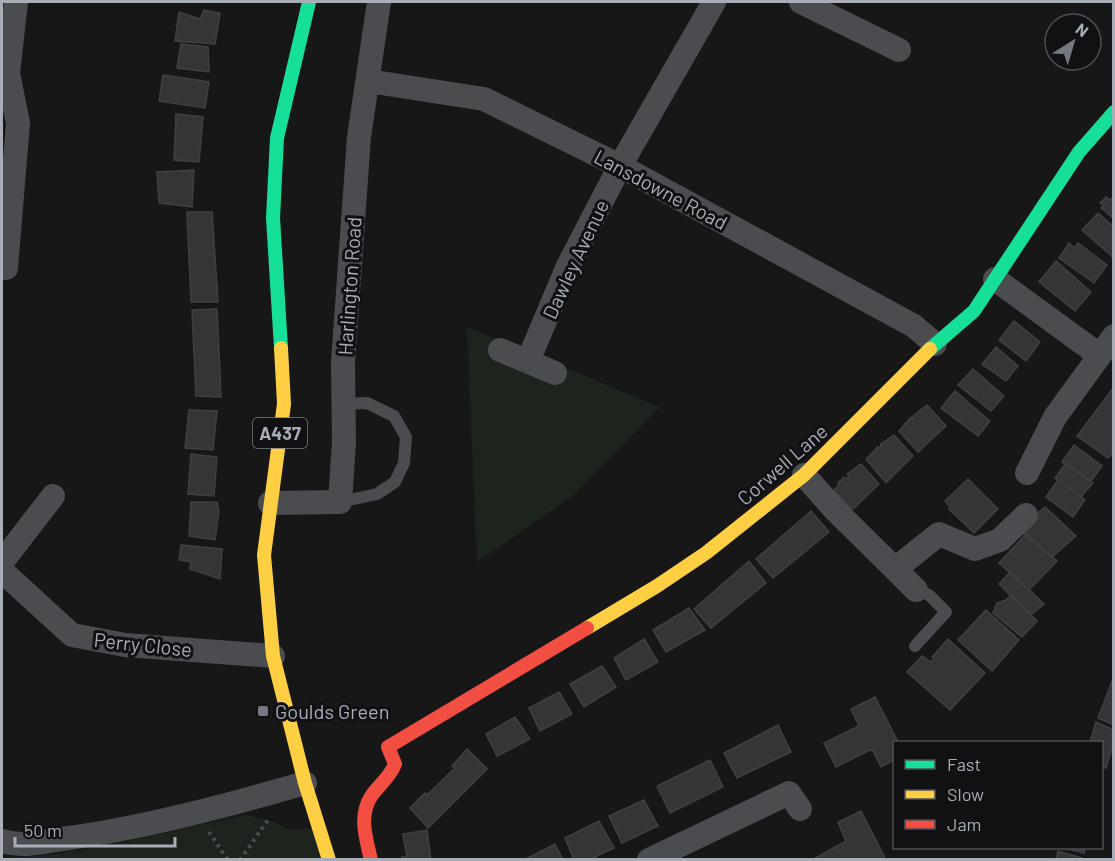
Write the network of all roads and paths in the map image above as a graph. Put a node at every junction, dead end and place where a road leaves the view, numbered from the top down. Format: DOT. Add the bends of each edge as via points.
graph roads {
  1 [pos="16,2"];
  2 [pos="306,2"];
  3 [pos="380,2"];
  4 [pos="714,2"];
  5 [pos="801,2"];
  6 [pos="900,50"];
  7 [pos="368,81"];
  8 [pos="1113,112"];
  9 [pos="620,166"];
  10 [pos="6,268"];
  11 [pos="996,279"];
  12 [pos="935,344"];
  13 [pos="1106,345"];
  14 [pos="500,350"];
  15 [pos="528,361"];
  16 [pos="555,374"];
  17 [pos="344,404"];
  18 [pos="1027,473"];
  19 [pos="804,475"];
  20 [pos="53,496"];
  21 [pos="340,502"];
  22 [pos="270,503"];
  23 [pos="1026,515"];
  24 [pos="2,562"];
  25 [pos="895,569"];
  26 [pos="2,571"];
  27 [pos="916,590"];
  28 [pos="915,646"];
  29 [pos="273,656"];
  30 [pos="305,783"];
  31 [pos="800,809"];
  32 [pos="195,812"];
  33 [pos="268,820"];
  34 [pos="2,841"];
  35 [pos="228,860"];
  36 [pos="240,860"];
  37 [pos="329,860"];
  38 [pos="371,860"];
  39 [pos="649,860"];
  1 -- 10 [label="street" via="8,73 18,123"];
  2 -- 22 [label="street, A437" via="277,138 273,218 284,404"];
  3 -- 7 [label="street, Harlington Road"];
  4 -- 9 [label="street, Dawley Avenue"];
  5 -- 6 [label="street"];
  7 -- 9 [label="street, Lansdowne Road" via="484,99"];
  7 -- 17 [label="street, Harlington Road" via="359,137 343,362"];
  8 -- 11 [label="street, Corwell Lane" via="1079,152"];
  9 -- 12 [label="street, Lansdowne Road" via="914,326"];
  9 -- 15 [label="street, Dawley Avenue" via="568,266"];
  11 -- 12 [label="street, Corwell Lane" via="974,311"];
  11 -- 13 [label="street"];
  12 -- 19 [label="street, Corwell Lane"];
  13 -- 18 [label="street" via="1055,417"];
  14 -- 15 [label="street"];
  15 -- 16 [label="street"];
  17 -- 21 [label="street, Harlington Road"];
  17 -- 21 [label="lane" via="367,403 394,416 406,437 404,462 395,482 377,494"];
  19 -- 25 [label="street"];
  19 -- 38 [label="street, Corwell Lane" via="706,553 657,586 388,747 395,764 364,810 363,827"];
  20 -- 24 [label="street"];
  21 -- 22 [label="street"];
  22 -- 29 [label="street, A437" via="264,555"];
  23 -- 25 [label="street" via="1000,540 975,549 939,534"];
  25 -- 27 [label="street"];
  26 -- 29 [label="street, Perry Close" via="72,635 125,645"];
  27 -- 28 [label="lane" via="929,595 946,612"];
  29 -- 30 [label="street, A437"];
  30 -- 32 [label="street"];
  30 -- 37 [label="street, A437"];
  31 -- 39 [label="street" via="789,793"];
  32 -- 34 [label="street" via="104,833 17,845"];
  32 -- 35 [label="path"];
  33 -- 36 [label="path"];
}
